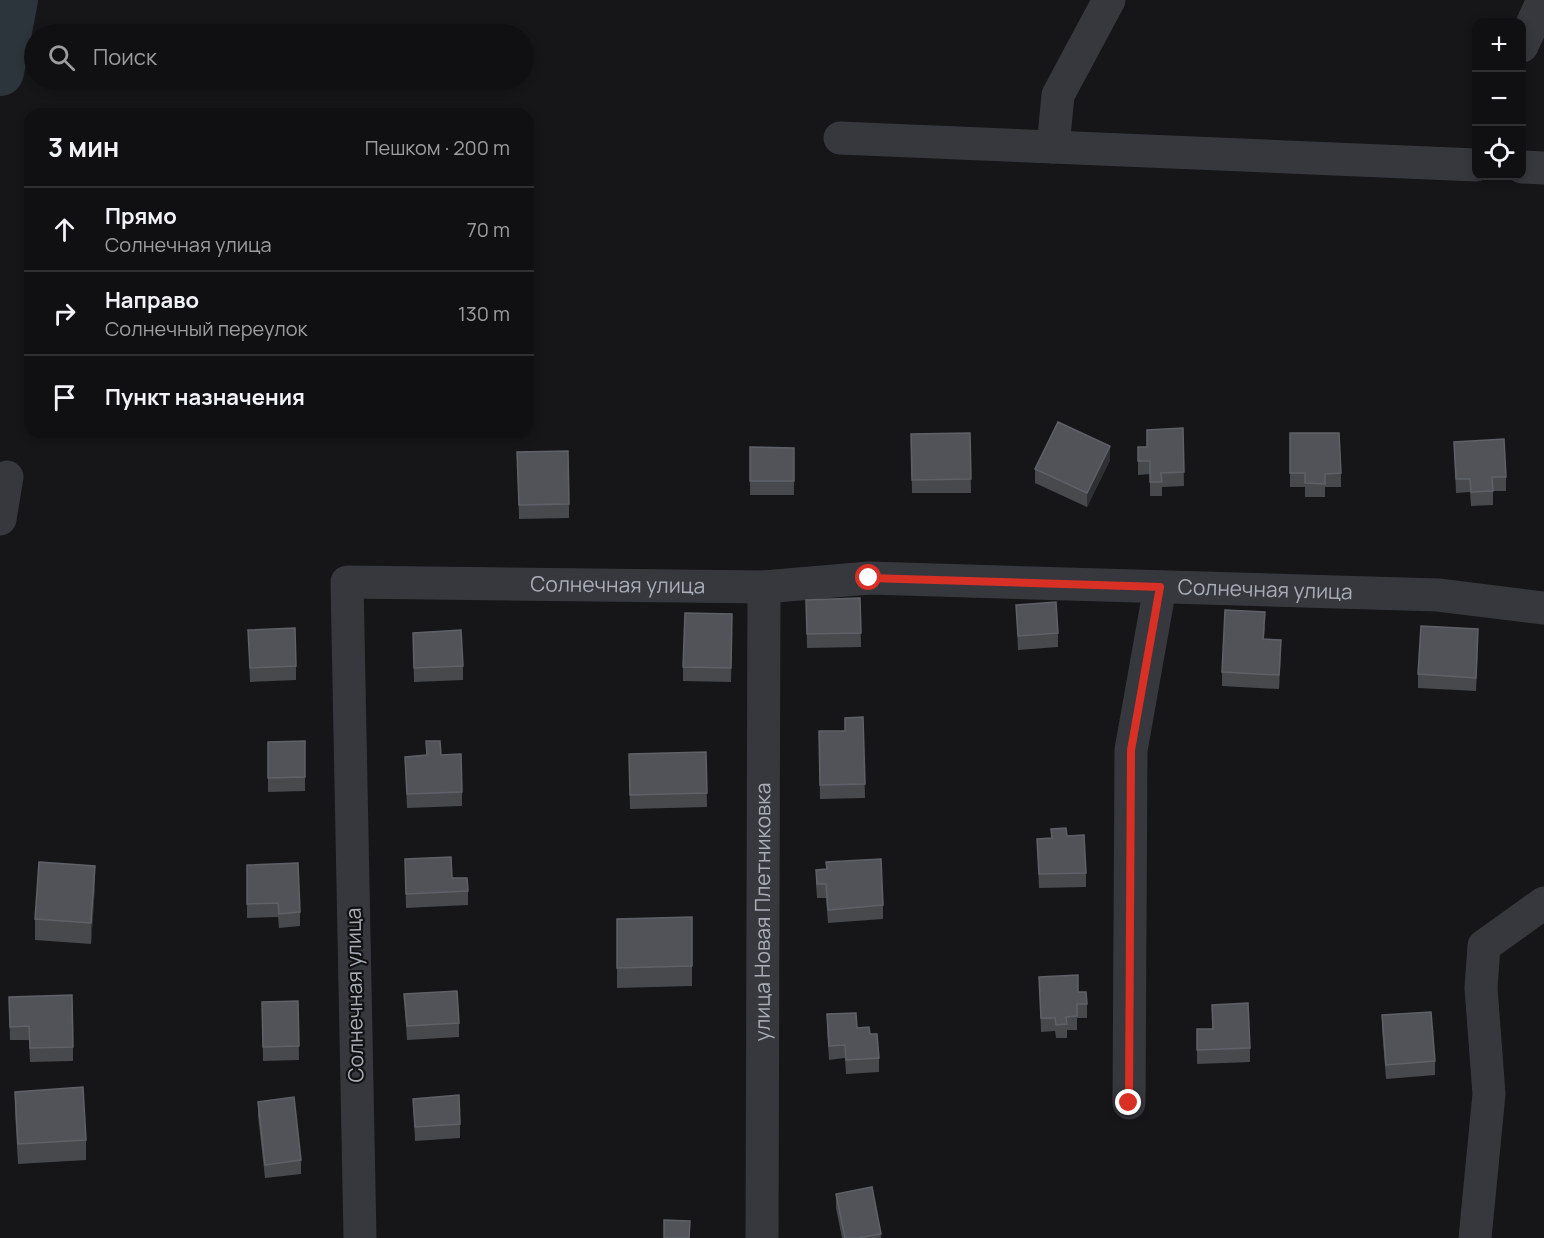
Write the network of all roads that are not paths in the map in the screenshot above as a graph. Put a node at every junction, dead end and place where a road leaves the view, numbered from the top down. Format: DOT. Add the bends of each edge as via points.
graph roads {
  1 [pos="1109,0"];
  2 [pos="1543,0"];
  3 [pos="1526,36"];
  4 [pos="840,138"];
  5 [pos="1053,147"];
  6 [pos="1472,158"];
  7 [pos="1526,167"];
  8 [pos="1544,168"];
  9 [pos="7,477"];
  10 [pos="0,519"];
  11 [pos="764,587"];
  12 [pos="1160,587"];
  13 [pos="1544,608"];
  14 [pos="1544,903"];
  15 [pos="1129,1103"];
  16 [pos="360,1238"];
  17 [pos="762,1238"];
  18 [pos="1475,1238"];
  1 -- 5 [label="street" via="1058,95"];
  2 -- 3 [label="street"];
  4 -- 5 [label="street"];
  5 -- 6 [label="street"];
  7 -- 8 [label="street"];
  9 -- 10 [label="street"];
  11 -- 12 [label="street, Солнечная улица" via="869,578"];
  11 -- 16 [label="street, Солнечная улица" via="347,582"];
  11 -- 17 [label="street, улица Новая Плетниковка"];
  12 -- 13 [label="street, Солнечная улица" via="1438,595"];
  12 -- 15 [label="street" via="1131,750"];
  14 -- 18 [label="street" via="1484,946 1481,988 1489,1094"];
}
